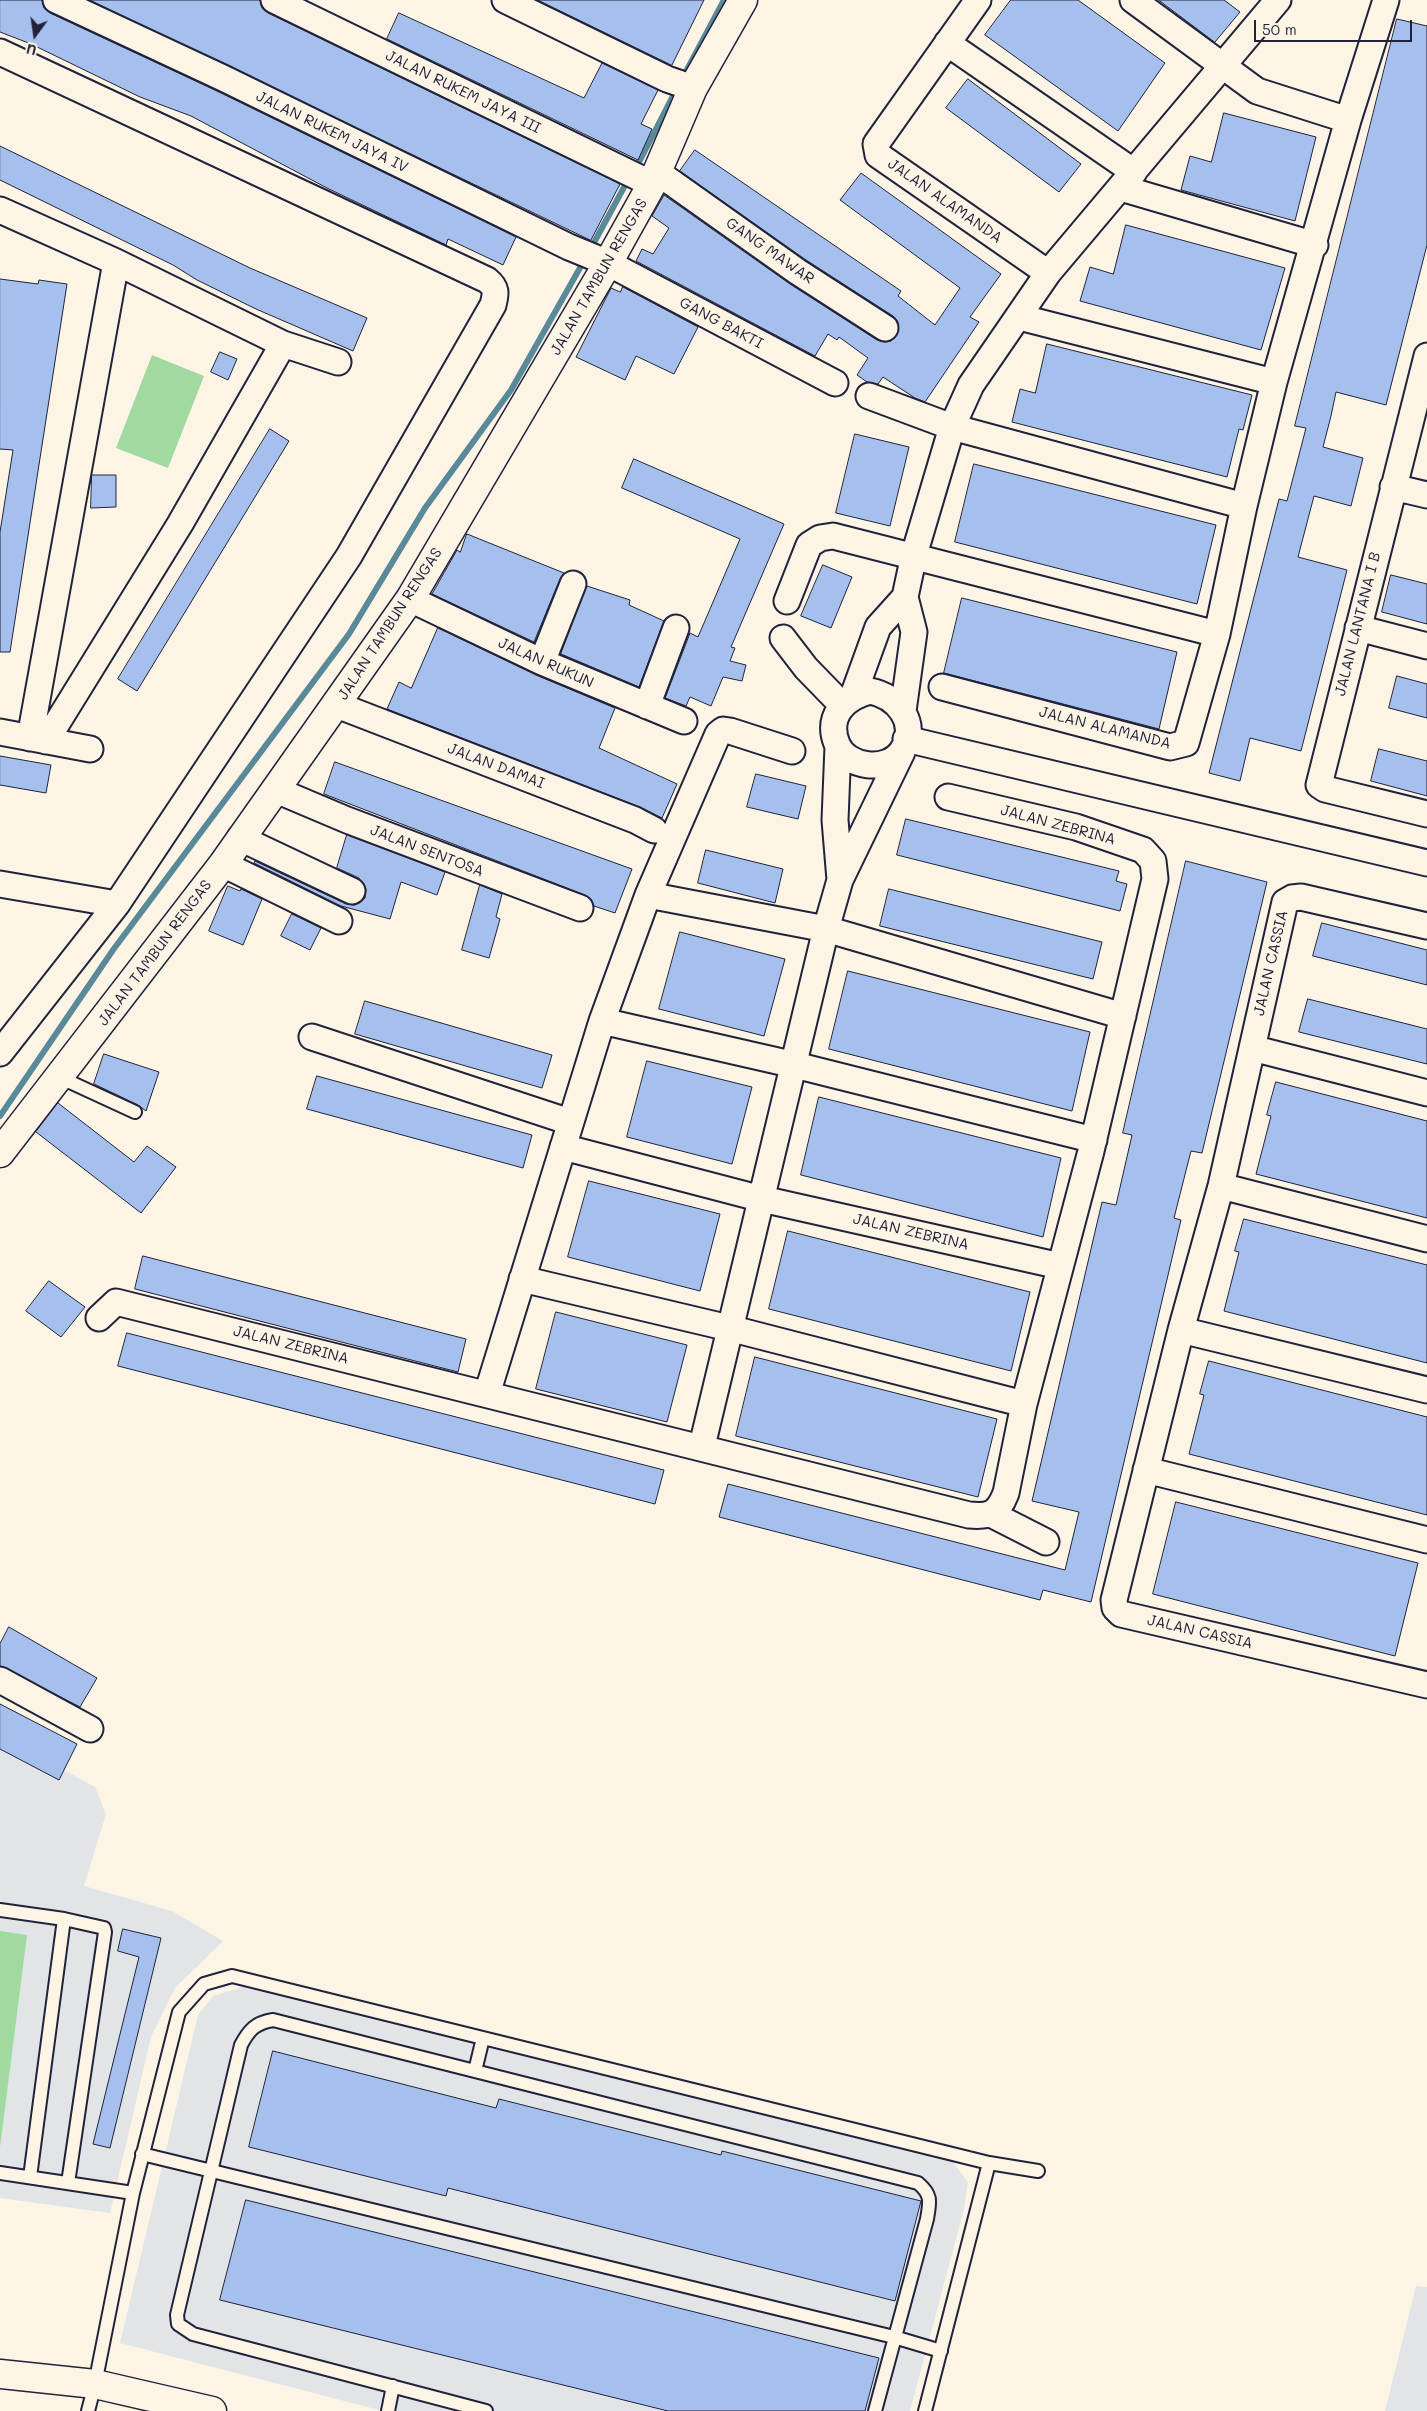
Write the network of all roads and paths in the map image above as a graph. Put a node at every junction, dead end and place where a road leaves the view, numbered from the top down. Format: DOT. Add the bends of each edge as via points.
graph roads {
  1 [pos="56,0"];
  2 [pos="274,0"];
  3 [pos="505,0"];
  4 [pos="978,0"];
  5 [pos="1133,0"];
  6 [pos="1278,0"];
  7 [pos="1386,0"];
  8 [pos="740,1"];
  9 [pos="947,43"];
  10 [pos="0,52"];
  11 [pos="1224,67"];
  12 [pos="682,84"];
  13 [pos="1348,120"];
  14 [pos="646,177"];
  15 [pos="1128,180"];
  16 [pos="0,210"];
  17 [pos="1315,245"];
  18 [pos="597,259"];
  19 [pos="116,262"];
  20 [pos="1048,273"];
  21 [pos="1019,317"];
  22 [pos="885,328"];
  23 [pos="283,344"];
  24 [pos="1427,356"];
  25 [pos="338,362"];
  26 [pos="1274,382"];
  27 [pos="835,383"];
  28 [pos="869,396"];
  29 [pos="952,427"];
  30 [pos="1393,487"];
  31 [pos="1427,495"];
  32 [pos="1244,506"];
  33 [pos="914,555"];
  34 [pos="573,584"];
  35 [pos="905,597"];
  36 [pos="410,599"];
  37 [pos="787,601"];
  38 [pos="676,628"];
  39 [pos="1358,628"];
  40 [pos="1217,634"];
  41 [pos="784,638"];
  42 [pos="1427,646"];
  43 [pos="542,662"];
  44 [pos="942,687"];
  45 [pos="847,701"];
  46 [pos="337,705"];
  47 [pos="648,706"];
  48 [pos="903,711"];
  49 [pos="684,721"];
  50 [pos="0,732"];
  51 [pos="38,739"];
  52 [pos="904,745"];
  53 [pos="838,746"];
  54 [pos="90,749"];
  55 [pos="792,751"];
  56 [pos="276,790"];
  57 [pos="948,796"];
  58 [pos="1427,814"];
  59 [pos="654,830"];
  60 [pos="240,838"];
  61 [pos="223,864"];
  62 [pos="1427,864"];
  63 [pos="840,880"];
  64 [pos="0,884"];
  65 [pos="352,890"];
  66 [pos="648,895"];
  67 [pos="118,904"];
  68 [pos="580,908"];
  69 [pos="339,921"];
  70 [pos="1427,926"];
  71 [pos="826,929"];
  72 [pos="1123,1016"];
  73 [pos="602,1021"];
  74 [pos="312,1037"];
  75 [pos="1252,1048"];
  76 [pos="0,1053"];
  77 [pos="795,1065"];
  78 [pos="60,1078"];
  79 [pos="1427,1093"];
  80 [pos="135,1112"];
  81 [pos="570,1122"];
  82 [pos="1094,1140"];
  83 [pos="563,1147"];
  84 [pos="0,1153"];
  85 [pos="1220,1186"];
  86 [pos="762,1199"];
  87 [pos="1427,1239"];
  88 [pos="1060,1266"];
  89 [pos="522,1278"];
  90 [pos="99,1318"];
  91 [pos="729,1328"];
  92 [pos="1181,1330"];
  93 [pos="1427,1390"];
  94 [pos="487,1394"];
  95 [pos="1024,1404"];
  96 [pos="702,1446"];
  97 [pos="1146,1470"];
  98 [pos="991,1514"];
  99 [pos="1427,1540"];
  100 [pos="1046,1542"];
  101 [pos="0,1680"];
  102 [pos="1426,1682"];
  103 [pos="90,1729"];
  104 [pos="0,1910"];
  105 [pos="64,1918"];
  106 [pos="483,2038"];
  107 [pos="475,2071"];
  108 [pos="142,2154"];
  109 [pos="989,2163"];
  110 [pos="211,2170"];
  111 [pos="1038,2171"];
  112 [pos="0,2173"];
  113 [pos="30,2177"];
  114 [pos="68,2183"];
  115 [pos="133,2193"];
  116 [pos="894,2337"];
  117 [pos="941,2351"];
  118 [pos="0,2374"];
  119 [pos="95,2384"];
  120 [pos="394,2386"];
  121 [pos="88,2411"];
  122 [pos="212,2411"];
  123 [pos="388,2411"];
  124 [pos="486,2411"];
  125 [pos="875,2411"];
  126 [pos="925,2411"];
  1 -- 18 [label="street, JALAN RUKEM JAYA IV"];
  2 -- 14 [label="street, JALAN RUKEM JAYA III"];
  3 -- 12 [label="street"];
  4 -- 9 [label="street, JALAN ALAMANDA"];
  5 -- 11 [label="street"];
  6 -- 11 [label="street"];
  7 -- 13 [label="street, JALAN ALAMANDA"];
  8 -- 12 [label="street, JALAN TAMBUN RENGAS"];
  9 -- 15 [label="street"];
  9 -- 20 [label="street, JALAN ALAMANDA" via="876,144 878,155"];
  10 -- 67 [label="street" via="487,280 496,291 492,304 349,556"];
  11 -- 13 [label="street" via="1257,91"];
  11 -- 15 [label="street"];
  12 -- 14 [label="street, JALAN TAMBUN RENGAS"];
  13 -- 17 [label="street, JALAN ALAMANDA"];
  14 -- 18 [label="street, JALAN TAMBUN RENGAS"];
  14 -- 22 [label="street, GANG MAWAR"];
  15 -- 17 [label="street"];
  15 -- 20 [label="street"];
  16 -- 19 [label="street"];
  17 -- 26 [label="street, JALAN ALAMANDA"];
  18 -- 27 [label="street, GANG BAKTI"];
  18 -- 36 [label="street, JALAN TAMBUN RENGAS"];
  19 -- 23 [label="street"];
  19 -- 51 [label="street"];
  20 -- 21 [label="street"];
  21 -- 26 [label="street"];
  21 -- 29 [label="street" via="971,385"];
  23 -- 25 [label="street"];
  23 -- 51 [label="street" via="180,524"];
  24 -- 30 [label="street, JALAN LANTANA I B"];
  26 -- 32 [label="street, JALAN ALAMANDA"];
  28 -- 29 [label="street"];
  29 -- 32 [label="street"];
  29 -- 33 [label="street"];
  30 -- 31 [label="street"];
  30 -- 39 [label="street, JALAN LANTANA I B"];
  32 -- 40 [label="street, JALAN ALAMANDA"];
  33 -- 35 [label="street"];
  33 -- 37 [label="street" via="833,536 820,538 809,545"];
  33 -- 40 [label="street"];
  34 -- 43 [label="street"];
  35 -- 45 [label="street" via="878,627"];
  35 -- 48 [label="street" via="914,632"];
  36 -- 43 [label="street, JALAN RUKUN"];
  36 -- 46 [label="street, JALAN TAMBUN RENGAS"];
  38 -- 47 [label="street"];
  39 -- 42 [label="street"];
  39 -- 58 [label="street, JALAN LANTANA I B" via="1319,784 1325,789"];
  40 -- 44 [label="street, JALAN ALAMANDA" via="1189,737 1179,746 1170,747"];
  41 -- 45 [label="street" via="806,668"];
  43 -- 47 [label="street, JALAN RUKUN"];
  45 -- 48 [label="street" via="870,691 894,700"];
  45 -- 53 [label="street" via="835,718"];
  46 -- 56 [label="street, JALAN TAMBUN RENGAS"];
  46 -- 59 [label="street, JALAN DAMAI"];
  47 -- 49 [label="street, JALAN RUKUN"];
  48 -- 52 [label="street" via="908,725"];
  50 -- 51 [label="street"];
  51 -- 54 [label="street"];
  52 -- 53 [label="street" via="888,761 874,766 854,761"];
  52 -- 62 [label="street"];
  52 -- 63 [label="street"];
  53 -- 63 [label="street" via="835,820"];
  55 -- 66 [label="street" via="730,731 723,730 718,734"];
  56 -- 60 [label="street, JALAN TAMBUN RENGAS"];
  56 -- 68 [label="street, JALAN SENTOSA"];
  57 -- 72 [label="street, JALAN ZEBRINA" via="1076,826 1143,850 1153,861 1155,879"];
  60 -- 61 [label="street, JALAN TAMBUN RENGAS"];
  60 -- 65 [label="street"];
  61 -- 69 [label="street"];
  61 -- 78 [label="street, JALAN TAMBUN RENGAS"];
  63 -- 71 [label="street"];
  64 -- 67 [label="street"];
  66 -- 71 [label="street"];
  66 -- 73 [label="street"];
  67 -- 76 [label="street"];
  70 -- 75 [label="street, JALAN CASSIA" via="1301,897 1286,902"];
  71 -- 72 [label="street"];
  71 -- 77 [label="street"];
  72 -- 82 [label="street, JALAN ZEBRINA"];
  73 -- 77 [label="street"];
  73 -- 81 [label="street"];
  74 -- 81 [label="street"];
  75 -- 79 [label="street"];
  75 -- 85 [label="street, JALAN CASSIA"];
  77 -- 82 [label="street"];
  77 -- 86 [label="street"];
  78 -- 80 [label="lane"];
  78 -- 84 [label="street, JALAN TAMBUN RENGAS"];
  81 -- 83 [label="street"];
  82 -- 88 [label="street, JALAN ZEBRINA"];
  83 -- 86 [label="street, JALAN ZEBRINA"];
  83 -- 89 [label="street"];
  85 -- 87 [label="street"];
  85 -- 92 [label="street, JALAN CASSIA"];
  86 -- 88 [label="street, JALAN ZEBRINA"];
  86 -- 91 [label="street"];
  88 -- 95 [label="street, JALAN ZEBRINA"];
  89 -- 91 [label="street"];
  89 -- 94 [label="street"];
  90 -- 94 [label="street, JALAN ZEBRINA" via="116,1302"];
  91 -- 95 [label="street"];
  91 -- 96 [label="street"];
  92 -- 93 [label="street"];
  92 -- 97 [label="street, JALAN CASSIA"];
  94 -- 96 [label="street, JALAN ZEBRINA"];
  95 -- 98 [label="street, JALAN ZEBRINA" via="1006,1493 1002,1505"];
  96 -- 98 [label="street, JALAN ZEBRINA" via="968,1515"];
  97 -- 99 [label="street"];
  97 -- 102 [label="street, JALAN CASSIA" via="1114,1600 1115,1608 1121,1614"];
  98 -- 100 [label="street, JALAN ZEBRINA"];
  101 -- 103 [label="street"];
  104 -- 105 [label="lane"];
  105 -- 113 [label="lane"];
  105 -- 114 [label="lane" via="104,1928 105,1932"];
  106 -- 107 [label="lane"];
  106 -- 108 [label="lane" via="232,1976 204,1984 179,2012"];
  106 -- 109 [label="lane"];
  107 -- 110 [label="lane" via="273,2020 261,2022 249,2029 241,2045"];
  107 -- 116 [label="lane" via="918,2183 928,2191 928,2218"];
  108 -- 110 [label="lane"];
  108 -- 115 [label="lane"];
  109 -- 111 [label="lane"];
  109 -- 117 [label="lane"];
  110 -- 116 [label="lane"];
  110 -- 120 [label="lane" via="177,2315 178,2324 193,2334"];
  112 -- 113 [label="lane"];
  113 -- 114 [label="lane"];
  114 -- 115 [label="lane"];
  115 -- 119 [label="lane"];
  116 -- 117 [label="lane"];
  116 -- 125 [label="lane"];
  117 -- 126 [label="lane"];
  118 -- 119 [label="street"];
  119 -- 121 [label="lane"];
  119 -- 122 [label="street"];
  120 -- 123 [label="lane"];
  120 -- 124 [label="lane"];
}
